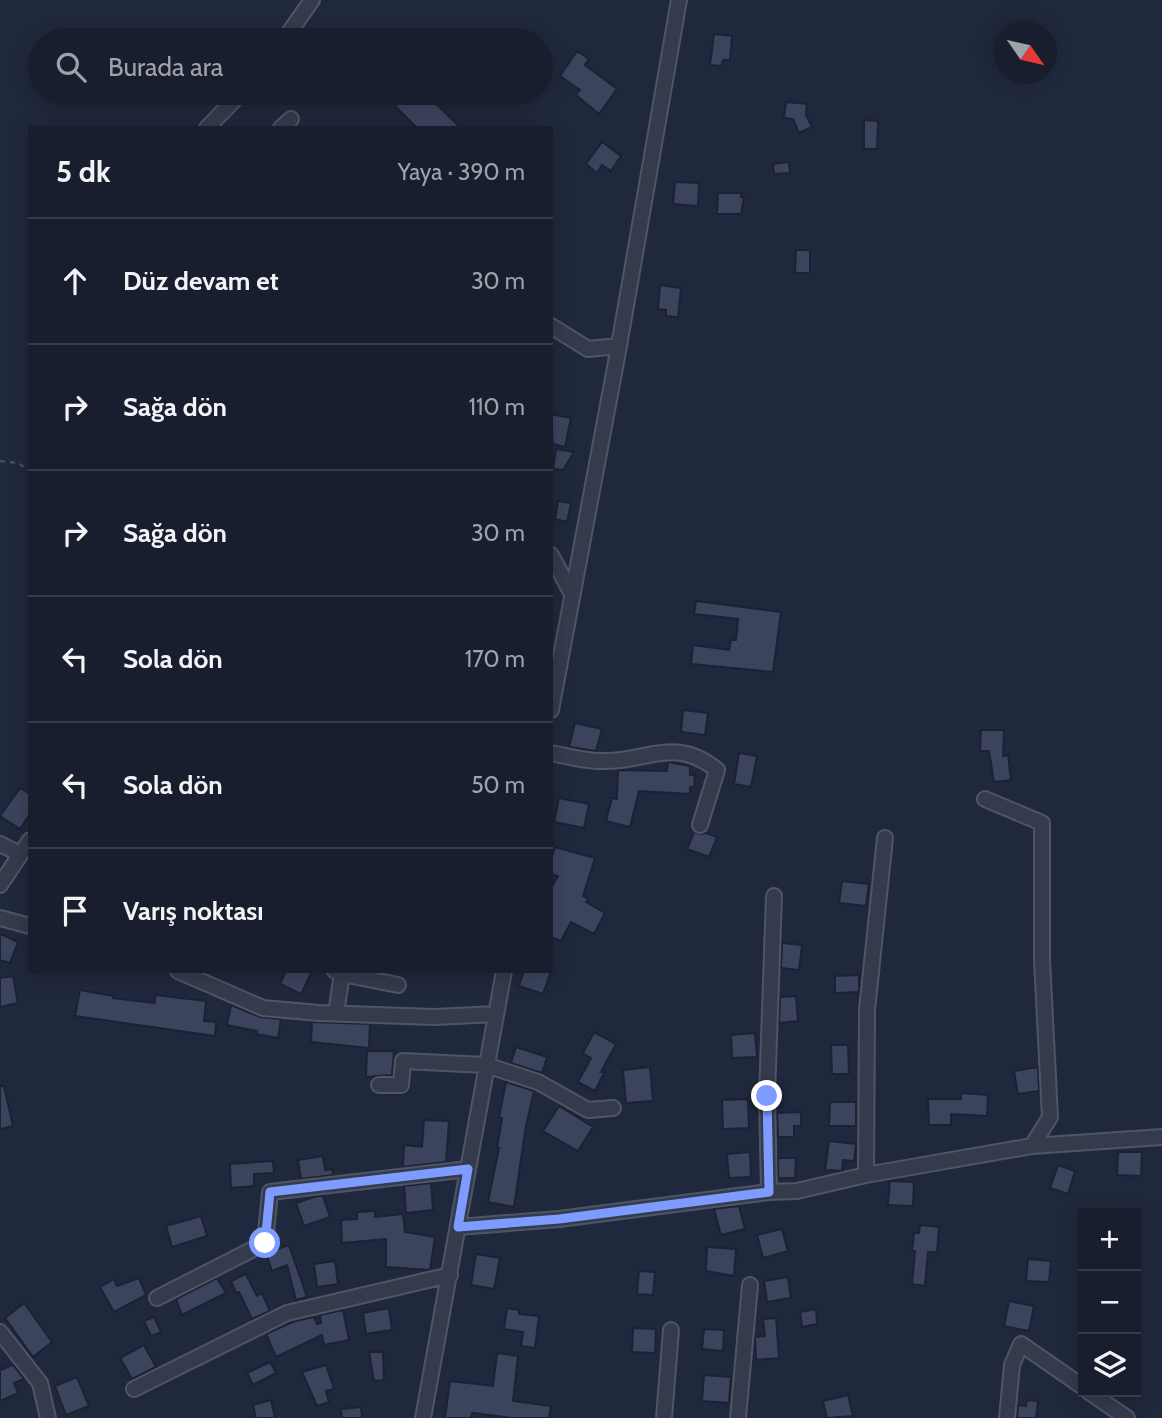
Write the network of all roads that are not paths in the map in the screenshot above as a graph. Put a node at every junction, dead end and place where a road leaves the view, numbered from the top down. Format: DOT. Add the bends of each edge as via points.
graph roads {
  1 [pos="312,0"];
  2 [pos="679,0"];
  3 [pos="292,28"];
  4 [pos="229,105"];
  5 [pos="209,126"];
  6 [pos="553,327"];
  7 [pos="619,346"];
  8 [pos="553,559"];
  9 [pos="572,594"];
  10 [pos="553,699"];
  11 [pos="553,753"];
  12 [pos="985,800"];
  13 [pos="700,825"];
  14 [pos="885,838"];
  15 [pos="28,843"];
  16 [pos="0,844"];
  17 [pos="20,854"];
  18 [pos="0,885"];
  19 [pos="774,896"];
  20 [pos="0,918"];
  21 [pos="28,925"];
  22 [pos="183,973"];
  23 [pos="338,973"];
  24 [pos="504,973"];
  25 [pos="398,985"];
  26 [pos="336,1013"];
  27 [pos="496,1014"];
  28 [pos="486,1065"];
  29 [pos="379,1085"];
  30 [pos="613,1108"];
  31 [pos="1162,1137"];
  32 [pos="1032,1146"];
  33 [pos="468,1169"];
  34 [pos="866,1175"];
  35 [pos="769,1192"];
  36 [pos="458,1227"];
  37 [pos="450,1275"];
  38 [pos="750,1285"];
  39 [pos="157,1298"];
  40 [pos="671,1330"];
  41 [pos="0,1332"];
  42 [pos="1078,1384"];
  43 [pos="134,1390"];
  44 [pos="1096,1397"];
  45 [pos="43,1415"];
  46 [pos="423,1418"];
  47 [pos="664,1418"];
  48 [pos="738,1418"];
  49 [pos="1007,1418"];
  50 [pos="1127,1418"];
  1 -- 3 [label="street"];
  2 -- 7 [label="street"];
  4 -- 5 [label="street"];
  6 -- 7 [label="street" via="587,349"];
  7 -- 9 [label="street"];
  8 -- 9 [label="street"];
  9 -- 10 [label="street"];
  11 -- 13 [label="street" via="601,762 675,750 709,763 717,770"];
  12 -- 32 [label="street" via="1042,823 1042,960 1050,1117"];
  14 -- 34 [label="street" via="867,1010"];
  15 -- 17 [label="street"];
  16 -- 17 [label="street"];
  17 -- 18 [label="street"];
  19 -- 35 [label="street" via="767,1096"];
  20 -- 21 [label="street"];
  22 -- 26 [label="street" via="263,1008"];
  23 -- 25 [label="street"];
  23 -- 26 [label="street"];
  24 -- 27 [label="street"];
  26 -- 27 [label="street"];
  27 -- 28 [label="street"];
  28 -- 29 [label="street" via="403,1061 401,1085"];
  28 -- 30 [label="street" via="538,1082 588,1110"];
  28 -- 33 [label="street"];
  31 -- 32 [label="street"];
  32 -- 34 [label="street"];
  33 -- 36 [label="street"];
  33 -- 39 [label="street" via="270,1192 265,1243"];
  34 -- 35 [label="street" via="797,1191"];
  35 -- 36 [label="street"];
  36 -- 37 [label="street"];
  37 -- 43 [label="street" via="287,1313"];
  37 -- 46 [label="street"];
  38 -- 48 [label="street"];
  40 -- 47 [label="street"];
  41 -- 45 [label="street" via="40,1383"];
  42 -- 49 [label="street" via="1021,1344 1012,1365"];
  44 -- 50 [label="street"];
}
